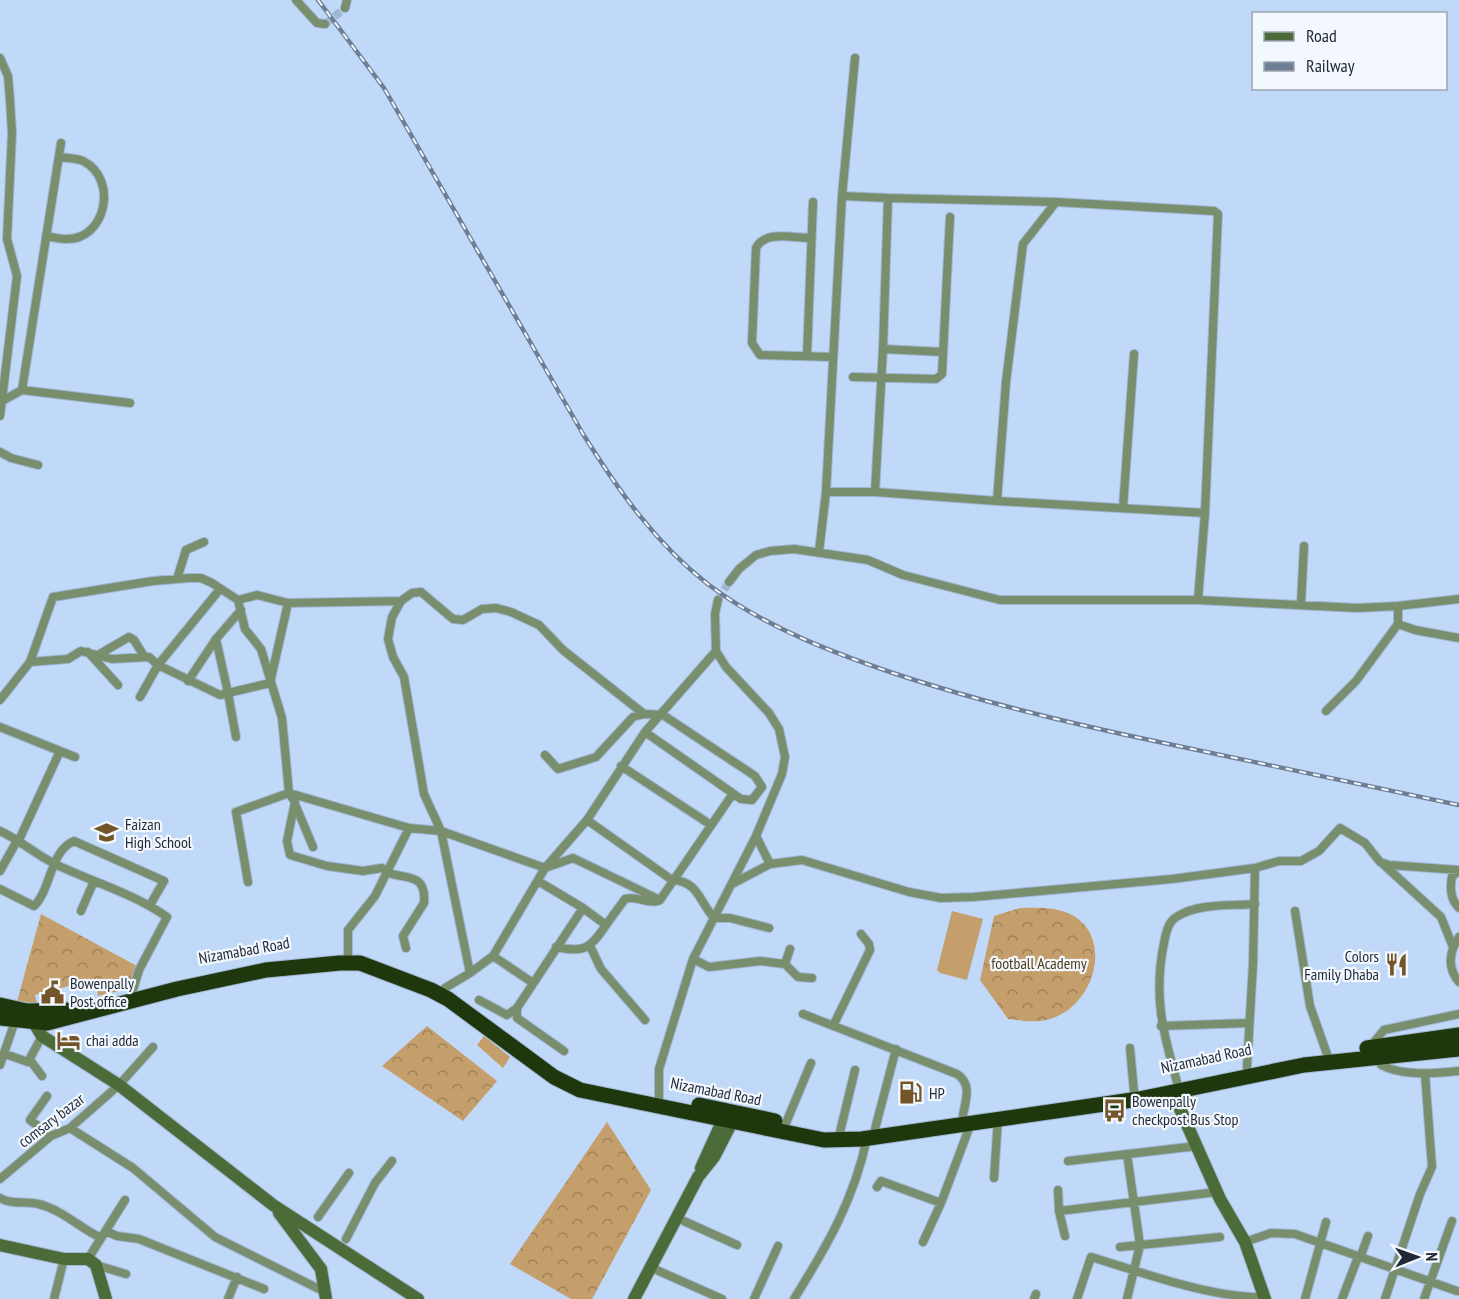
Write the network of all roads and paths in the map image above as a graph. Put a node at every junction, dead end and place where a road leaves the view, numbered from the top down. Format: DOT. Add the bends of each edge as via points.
graph roads {
  1 [pos="296,0"];
  2 [pos="325,24"];
  3 [pos="0,58"];
  4 [pos="855,58"];
  5 [pos="61,142"];
  6 [pos="59,157"];
  7 [pos="842,196"];
  8 [pos="888,198"];
  9 [pos="813,202"];
  10 [pos="1056,202"];
  11 [pos="950,217"];
  12 [pos="46,236"];
  13 [pos="811,238"];
  14 [pos="883,349"];
  15 [pos="943,352"];
  16 [pos="1134,354"];
  17 [pos="807,356"];
  18 [pos="832,357"];
  19 [pos="853,377"];
  20 [pos="881,378"];
  21 [pos="22,390"];
  22 [pos="2,401"];
  23 [pos="130,403"];
  24 [pos="0,416"];
  25 [pos="0,452"];
  26 [pos="38,465"];
  27 [pos="826,492"];
  28 [pos="875,492"];
  29 [pos="997,501"];
  30 [pos="1123,508"];
  31 [pos="1205,513"];
  32 [pos="204,542"];
  33 [pos="1304,546"];
  34 [pos="819,552"];
  35 [pos="177,579"];
  36 [pos="729,582"];
  37 [pos="220,589"];
  38 [pos="1459,599"];
  39 [pos="718,600"];
  40 [pos="1198,600"];
  41 [pos="401,601"];
  42 [pos="288,603"];
  43 [pos="1301,604"];
  44 [pos="239,605"];
  45 [pos="1398,606"];
  46 [pos="1398,624"];
  47 [pos="1459,638"];
  48 [pos="216,639"];
  49 [pos="87,651"];
  50 [pos="716,651"];
  51 [pos="98,655"];
  52 [pos="144,656"];
  53 [pos="30,662"];
  54 [pos="158,665"];
  55 [pos="188,681"];
  56 [pos="270,683"];
  57 [pos="118,685"];
  58 [pos="228,693"];
  59 [pos="140,697"];
  60 [pos="0,700"];
  61 [pos="1326,711"];
  62 [pos="644,714"];
  63 [pos="663,715"];
  64 [pos="0,727"];
  65 [pos="645,732"];
  66 [pos="236,737"];
  67 [pos="60,751"];
  68 [pos="546,755"];
  69 [pos="75,757"];
  70 [pos="621,766"];
  71 [pos="289,793"];
  72 [pos="732,795"];
  73 [pos="295,803"];
  74 [pos="587,820"];
  75 [pos="711,825"];
  76 [pos="409,828"];
  77 [pos="0,831"];
  78 [pos="441,831"];
  79 [pos="756,836"];
  80 [pos="18,840"];
  81 [pos="313,847"];
  82 [pos="1380,862"];
  83 [pos="55,864"];
  84 [pos="770,864"];
  85 [pos="545,868"];
  86 [pos="1255,868"];
  87 [pos="0,871"];
  88 [pos="1459,871"];
  89 [pos="386,872"];
  90 [pos="672,880"];
  91 [pos="94,881"];
  92 [pos="538,881"];
  93 [pos="248,882"];
  94 [pos="731,884"];
  95 [pos="0,889"];
  96 [pos="660,900"];
  97 [pos="1255,904"];
  98 [pos="150,905"];
  99 [pos="583,908"];
  100 [pos="1459,909"];
  101 [pos="81,911"];
  102 [pos="1295,911"];
  103 [pos="714,918"];
  104 [pos="606,925"];
  105 [pos="769,928"];
  106 [pos="861,934"];
  107 [pos="1459,938"];
  108 [pos="590,946"];
  109 [pos="556,947"];
  110 [pos="1453,947"];
  111 [pos="406,948"];
  112 [pos="790,950"];
  113 [pos="348,955"];
  114 [pos="493,956"];
  115 [pos="693,959"];
  116 [pos="785,964"];
  117 [pos="470,973"];
  118 [pos="812,978"];
  119 [pos="1459,982"];
  120 [pos="532,983"];
  121 [pos="445,988"];
  122 [pos="133,990"];
  123 [pos="479,1000"];
  124 [pos="0,1005"];
  125 [pos="517,1008"];
  126 [pos="803,1014"];
  127 [pos="1459,1014"];
  128 [pos="7,1020"];
  129 [pos="645,1020"];
  130 [pos="1249,1023"];
  131 [pos="833,1026"];
  132 [pos="1161,1026"];
  133 [pos="38,1030"];
  134 [pos="1459,1035"];
  135 [pos="153,1047"];
  136 [pos="1130,1048"];
  137 [pos="896,1049"];
  138 [pos="1459,1049"];
  139 [pos="564,1050"];
  140 [pos="1374,1052"];
  141 [pos="4,1054"];
  142 [pos="1327,1054"];
  143 [pos="30,1060"];
  144 [pos="811,1063"];
  145 [pos="0,1065"];
  146 [pos="1247,1067"];
  147 [pos="855,1070"];
  148 [pos="1459,1071"];
  149 [pos="1425,1074"];
  150 [pos="42,1076"];
  151 [pos="119,1085"];
  152 [pos="1175,1088"];
  153 [pos="1134,1092"];
  154 [pos="47,1095"];
  155 [pos="659,1098"];
  156 [pos="731,1117"];
  157 [pos="967,1118"];
  158 [pos="998,1119"];
  159 [pos="786,1123"];
  160 [pos="70,1128"];
  161 [pos="840,1132"];
  162 [pos="871,1133"];
  163 [pos="51,1136"];
  164 [pos="1197,1146"];
  165 [pos="1127,1154"];
  166 [pos="392,1161"];
  167 [pos="1068,1161"];
  168 [pos="349,1173"];
  169 [pos="994,1178"];
  170 [pos="0,1179"];
  171 [pos="877,1187"];
  172 [pos="1058,1190"];
  173 [pos="1217,1192"];
  174 [pos="0,1198"];
  175 [pos="125,1200"];
  176 [pos="1134,1202"];
  177 [pos="941,1203"];
  178 [pos="273,1205"];
  179 [pos="1059,1211"];
  180 [pos="318,1217"];
  181 [pos="677,1218"];
  182 [pos="1452,1221"];
  183 [pos="1326,1222"];
  184 [pos="103,1235"];
  185 [pos="1065,1236"];
  186 [pos="1368,1236"];
  187 [pos="1220,1237"];
  188 [pos="346,1239"];
  189 [pos="923,1242"];
  190 [pos="1245,1242"];
  191 [pos="1321,1244"];
  192 [pos="0,1245"];
  193 [pos="737,1245"];
  194 [pos="1140,1245"];
  195 [pos="778,1246"];
  196 [pos="1120,1247"];
  197 [pos="1359,1257"];
  198 [pos="64,1259"];
  199 [pos="92,1262"];
  200 [pos="652,1268"];
  201 [pos="1395,1269"];
  202 [pos="1136,1270"];
  203 [pos="126,1274"];
  204 [pos="237,1277"];
  205 [pos="1429,1282"];
  206 [pos="264,1288"];
  207 [pos="1457,1292"];
  208 [pos="326,1295"];
  209 [pos="1265,1298"];
  210 [pos="54,1299"];
  211 [pos="106,1299"];
  212 [pos="228,1299"];
  213 [pos="418,1299"];
  214 [pos="634,1299"];
  215 [pos="722,1299"];
  216 [pos="754,1299"];
  217 [pos="794,1299"];
  218 [pos="1077,1299"];
  219 [pos="1127,1299"];
  220 [pos="1250,1299"];
  221 [pos="1305,1299"];
  222 [pos="1342,1299"];
  223 [pos="1385,1299"];
  224 [pos="1424,1299"];
  1 -- 2 [label="street" via="317,23"];
  3 -- 22 [label="street" via="8,76 12,133 7,239 17,276"];
  4 -- 7 [label="street"];
  5 -- 6 [label="street"];
  6 -- 12 [label="street"];
  6 -- 12 [label="street" via="83,161 100,177 106,198 101,218 86,233 66,240"];
  7 -- 8 [label="street"];
  7 -- 18 [label="street"];
  8 -- 10 [label="street"];
  8 -- 14 [label="street"];
  9 -- 13 [label="street"];
  10 -- 29 [label="street" via="1023,244 1006,382"];
  10 -- 31 [label="street" via="1218,214"];
  11 -- 15 [label="street"];
  12 -- 21 [label="street"];
  13 -- 17 [label="street"];
  13 -- 17 [label="street" via="770,237 759,242 752,343 760,355"];
  14 -- 15 [label="street"];
  14 -- 20 [label="street"];
  15 -- 20 [label="street" via="942,374 936,379"];
  16 -- 30 [label="street"];
  17 -- 18 [label="street"];
  18 -- 27 [label="street"];
  19 -- 20 [label="street"];
  20 -- 28 [label="street"];
  21 -- 22 [label="street"];
  21 -- 23 [label="street"];
  22 -- 24 [label="street"];
  25 -- 26 [label="street"];
  27 -- 28 [label="street"];
  27 -- 34 [label="street"];
  28 -- 29 [label="street"];
  29 -- 30 [label="street"];
  30 -- 31 [label="street"];
  31 -- 40 [label="street"];
  32 -- 35 [label="street" via="186,550"];
  33 -- 43 [label="street"];
  34 -- 36 [label="street" via="794,549 756,555"];
  34 -- 40 [label="street" via="868,560 903,575 1000,600"];
  35 -- 37 [label="street" via="201,578"];
  35 -- 53 [label="street" via="53,597"];
  37 -- 44 [label="street"];
  37 -- 54 [label="street"];
  38 -- 45 [label="street"];
  39 -- 50 [label="street"];
  40 -- 43 [label="street"];
  41 -- 42 [label="street"];
  41 -- 62 [label="street" via="411,593 421,592 453,619 463,620 482,609 511,612 538,625 563,651"];
  41 -- 78 [label="street" via="392,617 388,639 404,677 424,794"];
  42 -- 44 [label="street" via="257,595"];
  42 -- 56 [label="street"];
  43 -- 45 [label="street"];
  44 -- 48 [label="street"];
  44 -- 56 [label="street" via="245,629 261,649"];
  45 -- 46 [label="street"];
  46 -- 47 [label="street"];
  46 -- 61 [label="street" via="1356,681"];
  48 -- 55 [label="street"];
  48 -- 58 [label="street"];
  49 -- 51 [label="street"];
  49 -- 53 [label="street" via="68,659"];
  49 -- 57 [label="street"];
  50 -- 63 [label="street"];
  50 -- 79 [label="street" via="769,713 782,740 782,774"];
  51 -- 52 [label="street" via="122,659"];
  51 -- 52 [label="street" via="129,637"];
  52 -- 54 [label="street" via="153,658"];
  53 -- 60 [label="street"];
  54 -- 55 [label="street"];
  54 -- 59 [label="street"];
  55 -- 58 [label="street" via="220,695"];
  56 -- 58 [label="street"];
  56 -- 71 [label="street" via="282,718"];
  58 -- 66 [label="street"];
  62 -- 63 [label="street"];
  62 -- 68 [label="street" via="633,717 596,757 558,769"];
  63 -- 65 [label="street"];
  63 -- 72 [label="street" via="763,784 752,800"];
  64 -- 67 [label="street"];
  65 -- 70 [label="street"];
  65 -- 72 [label="street"];
  67 -- 69 [label="street"];
  67 -- 80 [label="street"];
  70 -- 74 [label="street"];
  70 -- 75 [label="street"];
  71 -- 73 [label="street"];
  71 -- 76 [label="street"];
  71 -- 93 [label="street" via="236,812"];
  72 -- 75 [label="street"];
  73 -- 81 [label="street"];
  73 -- 89 [label="street" via="287,841 290,855 327,866 363,871 382,868"];
  74 -- 85 [label="street"];
  74 -- 90 [label="street"];
  75 -- 90 [label="street"];
  76 -- 78 [label="street"];
  76 -- 89 [label="street"];
  77 -- 80 [label="street"];
  78 -- 85 [label="street"];
  78 -- 117 [label="street"];
  79 -- 84 [label="street"];
  79 -- 94 [label="street"];
  80 -- 83 [label="street"];
  80 -- 87 [label="street"];
  82 -- 86 [label="street" via="1365,843 1340,828 1319,850 1301,861 1279,861"];
  82 -- 88 [label="street"];
  82 -- 110 [label="street" via="1441,916"];
  83 -- 91 [label="street"];
  83 -- 95 [label="street" via="34,906"];
  83 -- 98 [label="street" via="74,841 164,881"];
  84 -- 86 [label="street" via="802,860 885,886 941,898 1172,879"];
  84 -- 94 [label="street"];
  85 -- 92 [label="street"];
  85 -- 96 [label="street" via="573,858"];
  86 -- 97 [label="street"];
  88 -- 100 [label="street" via="1452,876 1451,886 1453,902"];
  89 -- 111 [label="street" via="413,877 424,896 424,903 403,936"];
  89 -- 113 [label="street" via="375,896 348,930"];
  90 -- 96 [label="street"];
  90 -- 103 [label="street" via="684,880 698,890 704,907"];
  91 -- 98 [label="street"];
  91 -- 101 [label="street"];
  92 -- 99 [label="street"];
  92 -- 114 [label="street"];
  94 -- 103 [label="street"];
  96 -- 104 [label="street" via="651,902 637,896 625,899"];
  97 -- 130 [label="street"];
  97 -- 132 [label="street" via="1190,911 1177,916 1167,927 1159,966"];
  98 -- 122 [label="street" via="168,917 139,970"];
  99 -- 104 [label="street"];
  99 -- 109 [label="street"];
  102 -- 142 [label="street" via="1310,1006"];
  103 -- 105 [label="street"];
  103 -- 115 [label="street"];
  104 -- 108 [label="street"];
  106 -- 131 [label="street" via="870,950"];
  107 -- 110 [label="street"];
  108 -- 109 [label="street" via="576,951"];
  108 -- 129 [label="street" via="601,969"];
  109 -- 120 [label="street"];
  110 -- 119 [label="street" via="1450,967"];
  112 -- 116 [label="street"];
  113 -- 121 [label="highway, Nizamabad Road"];
  113 -- 122 [label="highway, Nizamabad Road" via="304,958"];
  114 -- 117 [label="street"];
  114 -- 120 [label="street"];
  115 -- 116 [label="street" via="709,967 760,961"];
  115 -- 155 [label="street" via="659,1069"];
  116 -- 118 [label="street" via="798,977"];
  117 -- 121 [label="street"];
  120 -- 125 [label="street"];
  121 -- 155 [label="highway, Nizamabad Road" via="565,1074 583,1082"];
  122 -- 124 [label="highway, Nizamabad Road" via="58,1012"];
  123 -- 125 [label="street" via="507,1015"];
  125 -- 139 [label="street" via="518,1018 525,1026"];
  126 -- 131 [label="street"];
  127 -- 140 [label="street" via="1384,1030"];
  128 -- 133 [label="highway"];
  128 -- 141 [label="street"];
  130 -- 132 [label="street"];
  130 -- 146 [label="street"];
  131 -- 137 [label="street"];
  132 -- 152 [label="street"];
  133 -- 143 [label="street"];
  133 -- 151 [label="main road"];
  133 -- 156 [label="highway, Nizamabad Road" via="94,1010 266,970 360,963 448,999 554,1077 598,1095"];
  134 -- 140 [label="highway, Nizamabad Road"];
  135 -- 151 [label="street, comsary bazar"];
  136 -- 153 [label="street"];
  137 -- 157 [label="street" via="963,1078"];
  137 -- 162 [label="street"];
  138 -- 140 [label="highway, Nizamabad Road"];
  140 -- 142 [label="highway, Nizamabad Road"];
  140 -- 149 [label="street" via="1381,1065 1392,1070"];
  140 -- 152 [label="highway, Nizamabad Road"];
  141 -- 143 [label="street"];
  141 -- 145 [label="street"];
  142 -- 146 [label="highway, Nizamabad Road"];
  143 -- 150 [label="street"];
  144 -- 159 [label="street"];
  146 -- 152 [label="highway, Nizamabad Road"];
  147 -- 161 [label="street"];
  148 -- 149 [label="street"];
  149 -- 201 [label="street" via="1432,1167"];
  151 -- 160 [label="street, comsary bazar"];
  151 -- 178 [label="main road"];
  152 -- 153 [label="highway, Nizamabad Road"];
  152 -- 158 [label="highway, Nizamabad Road"];
  152 -- 164 [label="main road"];
  153 -- 157 [label="highway, Nizamabad Road"];
  154 -- 163 [label="street" via="30,1120"];
  155 -- 156 [label="highway, Nizamabad Road"];
  156 -- 159 [label="highway, Nizamabad Road"];
  156 -- 162 [label="highway, Nizamabad Road" via="824,1140"];
  156 -- 181 [label="main road" via="714,1157"];
  157 -- 158 [label="highway, Nizamabad Road"];
  157 -- 162 [label="highway, Nizamabad Road"];
  157 -- 177 [label="street"];
  158 -- 169 [label="street"];
  159 -- 161 [label="highway, Nizamabad Road"];
  160 -- 163 [label="street, comsary bazar"];
  160 -- 208 [label="street" via="134,1168 215,1237"];
  161 -- 162 [label="highway, Nizamabad Road"];
  162 -- 217 [label="street" via="848,1205"];
  163 -- 170 [label="street, comsary bazar"];
  164 -- 165 [label="street"];
  164 -- 173 [label="main road"];
  165 -- 167 [label="street"];
  165 -- 176 [label="street"];
  166 -- 188 [label="street" via="375,1183"];
  168 -- 180 [label="street"];
  171 -- 177 [label="street" via="880,1181"];
  172 -- 179 [label="street"];
  173 -- 176 [label="street"];
  173 -- 190 [label="main road"];
  174 -- 184 [label="street" via="39,1204 61,1213 79,1228"];
  175 -- 184 [label="street"];
  176 -- 179 [label="street"];
  176 -- 194 [label="street"];
  177 -- 189 [label="street"];
  178 -- 208 [label="main road" via="321,1269"];
  178 -- 213 [label="main road"];
  179 -- 185 [label="street"];
  181 -- 193 [label="street"];
  181 -- 200 [label="main road"];
  182 -- 205 [label="street"];
  183 -- 191 [label="street"];
  184 -- 199 [label="street"];
  184 -- 204 [label="street" via="139,1239"];
  186 -- 197 [label="street"];
  187 -- 194 [label="street"];
  190 -- 191 [label="street" via="1278,1233 1295,1234"];
  190 -- 209 [label="main road"];
  191 -- 197 [label="street"];
  191 -- 221 [label="street"];
  192 -- 198 [label="main road"];
  194 -- 196 [label="street"];
  194 -- 202 [label="street"];
  195 -- 216 [label="street"];
  197 -- 201 [label="street"];
  197 -- 222 [label="street"];
  198 -- 199 [label="main road"];
  198 -- 210 [label="street"];
  199 -- 203 [label="street"];
  199 -- 211 [label="main road"];
  200 -- 214 [label="main road"];
  200 -- 215 [label="street"];
  201 -- 205 [label="street"];
  201 -- 223 [label="street"];
  202 -- 218 [label="street" via="1091,1257"];
  202 -- 219 [label="street"];
  202 -- 220 [label="street"];
  204 -- 206 [label="street"];
  204 -- 212 [label="street"];
  205 -- 207 [label="street"];
  205 -- 224 [label="street"];
  209 -- 220 [label="street"];
}
